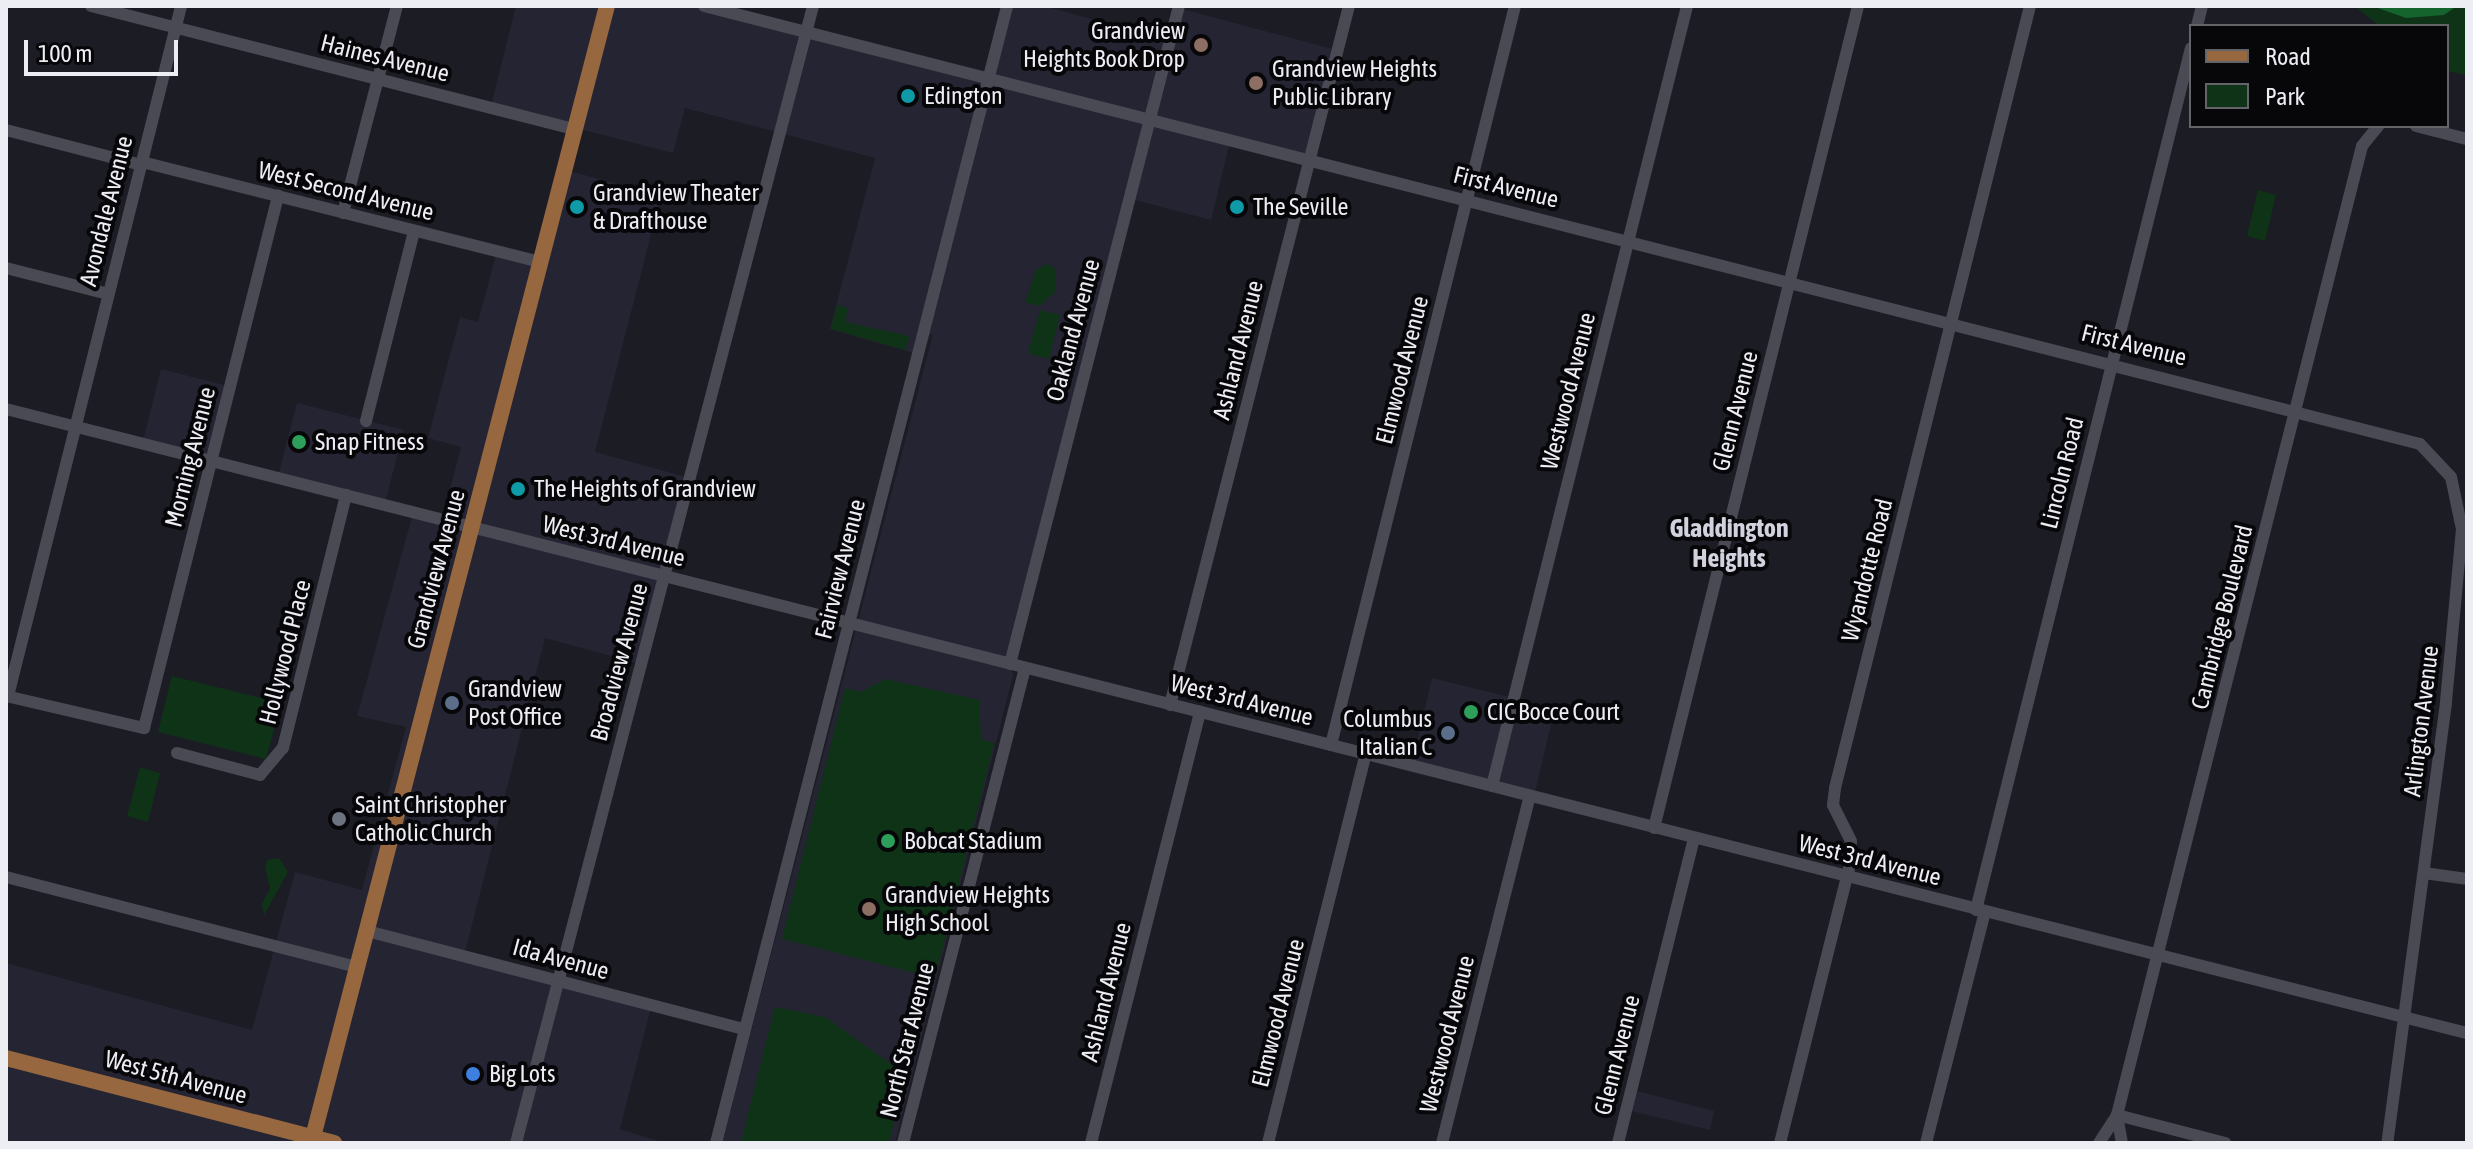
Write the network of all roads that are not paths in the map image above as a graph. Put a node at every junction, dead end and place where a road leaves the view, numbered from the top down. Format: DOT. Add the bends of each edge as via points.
graph roads {
  1 [pos="91,6"];
  2 [pos="181,6"];
  3 [pos="397,6"];
  4 [pos="607,6"];
  5 [pos="704,6"];
  6 [pos="813,6"];
  7 [pos="1007,6"];
  8 [pos="1179,6"];
  9 [pos="1349,6"];
  10 [pos="1515,6"];
  11 [pos="1687,6"];
  12 [pos="1858,6"];
  13 [pos="2030,6"];
  14 [pos="175,27"];
  15 [pos="806,32"];
  16 [pos="2189,56"];
  17 [pos="988,78"];
  18 [pos="378,79"];
  19 [pos="1150,119"];
  20 [pos="2375,128"];
  21 [pos="2424,128"];
  22 [pos="575,129"];
  23 [pos="6,130"];
  24 [pos="2467,139"];
  25 [pos="1310,159"];
  26 [pos="141,163"];
  27 [pos="278,196"];
  28 [pos="1467,200"];
  29 [pos="343,213"];
  30 [pos="414,231"];
  31 [pos="1629,240"];
  32 [pos="540,262"];
  33 [pos="6,268"];
  34 [pos="1790,282"];
  35 [pos="108,294"];
  36 [pos="1951,322"];
  37 [pos="2113,362"];
  38 [pos="6,409"];
  39 [pos="2298,409"];
  40 [pos="366,421"];
  41 [pos="75,426"];
  42 [pos="211,461"];
  43 [pos="346,495"];
  44 [pos="472,527"];
  45 [pos="664,577"];
  46 [pos="849,623"];
  47 [pos="1010,664"];
  48 [pos="1025,668"];
  49 [pos="7,696"];
  50 [pos="1170,705"];
  51 [pos="1200,712"];
  52 [pos="1331,745"];
  53 [pos="177,753"];
  54 [pos="1366,754"];
  55 [pos="1492,786"];
  56 [pos="1530,796"];
  57 [pos="1654,828"];
  58 [pos="1694,838"];
  59 [pos="2424,873"];
  60 [pos="6,877"];
  61 [pos="1848,877"];
  62 [pos="2467,879"];
  63 [pos="1980,911"];
  64 [pos="367,931"];
  65 [pos="2159,955"];
  66 [pos="357,967"];
  67 [pos="558,981"];
  68 [pos="2405,1018"];
  69 [pos="744,1029"];
  70 [pos="2467,1033"];
  71 [pos="6,1058"];
  72 [pos="2117,1115"];
  73 [pos="312,1140"];
  74 [pos="334,1143"];
  75 [pos="516,1143"];
  76 [pos="716,1143"];
  77 [pos="903,1143"];
  78 [pos="1091,1143"];
  79 [pos="1268,1143"];
  80 [pos="1442,1143"];
  81 [pos="1618,1143"];
  82 [pos="1780,1143"];
  83 [pos="1926,1143"];
  84 [pos="2099,1143"];
  85 [pos="2122,1143"];
  86 [pos="2225,1143"];
  87 [pos="2387,1143"];
  1 -- 14 [label="street, Haines Avenue"];
  2 -- 14 [label="street, Avondale Avenue"];
  3 -- 18 [label="street"];
  4 -- 22 [label="main road, Grandview Avenue"];
  5 -- 15 [label="street, First Avenue"];
  6 -- 15 [label="street, Broadview Avenue"];
  7 -- 17 [label="street, Fairview Avenue"];
  8 -- 19 [label="street, Oakland Avenue"];
  9 -- 25 [label="street, Ashland Avenue"];
  10 -- 28 [label="street, Elmwood Avenue"];
  11 -- 31 [label="street, Westwood Avenue"];
  12 -- 34 [label="street, Glenn Avenue"];
  13 -- 36 [label="street, Wyandotte Road"];
  14 -- 18 [label="street, Haines Avenue"];
  14 -- 26 [label="street, Avondale Avenue"];
  15 -- 17 [label="street, First Avenue"];
  15 -- 45 [label="street, Broadview Avenue"];
  16 -- 37 [label="street, Lincoln Road"];
  17 -- 19 [label="street, First Avenue"];
  17 -- 46 [label="street, Fairview Avenue"];
  18 -- 22 [label="street, Haines Avenue"];
  18 -- 29 [label="street"];
  19 -- 25 [label="street, First Avenue"];
  19 -- 47 [label="street, Oakland Avenue"];
  20 -- 39 [label="street, Cambridge Boulevard" via="2362,146"];
  21 -- 24 [label="street"];
  22 -- 32 [label="main road, Grandview Avenue"];
  23 -- 26 [label="street, West Second Avenue"];
  25 -- 28 [label="street, First Avenue"];
  25 -- 50 [label="street, Ashland Avenue"];
  26 -- 27 [label="street, West Second Avenue"];
  26 -- 35 [label="street, Avondale Avenue"];
  27 -- 29 [label="street, West Second Avenue"];
  27 -- 42 [label="street, Morning Avenue"];
  28 -- 31 [label="street, First Avenue"];
  28 -- 52 [label="street, Elmwood Avenue"];
  29 -- 30 [label="street, West Second Avenue"];
  30 -- 32 [label="street, West Second Avenue"];
  30 -- 40 [label="street"];
  31 -- 34 [label="street, First Avenue"];
  31 -- 55 [label="street, Westwood Avenue"];
  32 -- 44 [label="main road, Grandview Avenue"];
  33 -- 35 [label="street"];
  34 -- 36 [label="street, First Avenue"];
  34 -- 57 [label="street, Glenn Avenue"];
  35 -- 41 [label="street, Avondale Avenue"];
  36 -- 37 [label="street, First Avenue"];
  36 -- 61 [label="street, Wyandotte Road" via="1835,788 1833,805 1851,841"];
  37 -- 39 [label="street, First Avenue"];
  37 -- 63 [label="street, Lincoln Road"];
  38 -- 41 [label="street, West 3rd Avenue"];
  39 -- 59 [label="street, Arlington Avenue" via="2420,444 2442,463 2459,502 2462,529 2454,626"];
  39 -- 65 [label="street, Cambridge Boulevard"];
  41 -- 42 [label="street, West 3rd Avenue"];
  41 -- 49 [label="street, Avondale Avenue"];
  42 -- 43 [label="street, West 3rd Avenue"];
  42 -- 49 [label="street, Morning Avenue" via="144,728"];
  43 -- 44 [label="street, West 3rd Avenue"];
  43 -- 53 [label="street, Hollywood Place" via="283,748 260,775"];
  44 -- 45 [label="street, West 3rd Avenue"];
  44 -- 64 [label="main road, Grandview Avenue"];
  45 -- 46 [label="street, West 3rd Avenue"];
  45 -- 67 [label="street, Broadview Avenue"];
  46 -- 47 [label="street, West 3rd Avenue"];
  46 -- 69 [label="street, Fairview Avenue"];
  47 -- 48 [label="street, West 3rd Avenue"];
  48 -- 50 [label="street, West 3rd Avenue"];
  48 -- 77 [label="street, North Star Avenue"];
  50 -- 51 [label="street, West 3rd Avenue"];
  51 -- 52 [label="street, West 3rd Avenue"];
  51 -- 78 [label="street, Ashland Avenue"];
  52 -- 54 [label="street, West 3rd Avenue"];
  54 -- 55 [label="street, West 3rd Avenue"];
  54 -- 79 [label="street, Elmwood Avenue"];
  55 -- 56 [label="street, West 3rd Avenue"];
  56 -- 57 [label="street, West 3rd Avenue"];
  56 -- 80 [label="street, Westwood Avenue"];
  57 -- 58 [label="street, West 3rd Avenue"];
  58 -- 61 [label="street, West 3rd Avenue"];
  58 -- 81 [label="street, Glenn Avenue"];
  59 -- 62 [label="street"];
  59 -- 68 [label="street, Arlington Avenue"];
  60 -- 66 [label="street"];
  61 -- 63 [label="street, West 3rd Avenue"];
  61 -- 82 [label="street, Wyandotte Road"];
  63 -- 65 [label="street, West 3rd Avenue"];
  63 -- 83 [label="street, Lincoln Road"];
  64 -- 66 [label="main road, Grandview Avenue"];
  64 -- 67 [label="street, Ida Avenue"];
  65 -- 68 [label="street, West 3rd Avenue"];
  65 -- 72 [label="street, Cambridge Boulevard"];
  66 -- 73 [label="main road, Grandview Avenue"];
  67 -- 69 [label="street, Ida Avenue"];
  67 -- 75 [label="street, Broadview Avenue"];
  68 -- 70 [label="street, West 3rd Avenue"];
  68 -- 87 [label="street, Arlington Avenue"];
  69 -- 76 [label="street, Fairview Avenue"];
  71 -- 73 [label="main road, West 5th Avenue"];
  72 -- 84 [label="street, Cambridge Boulevard"];
  72 -- 85 [label="street, Cambridge Boulevard"];
  72 -- 86 [label="street"];
  73 -- 74 [label="main road, West 5th Avenue"];
}
